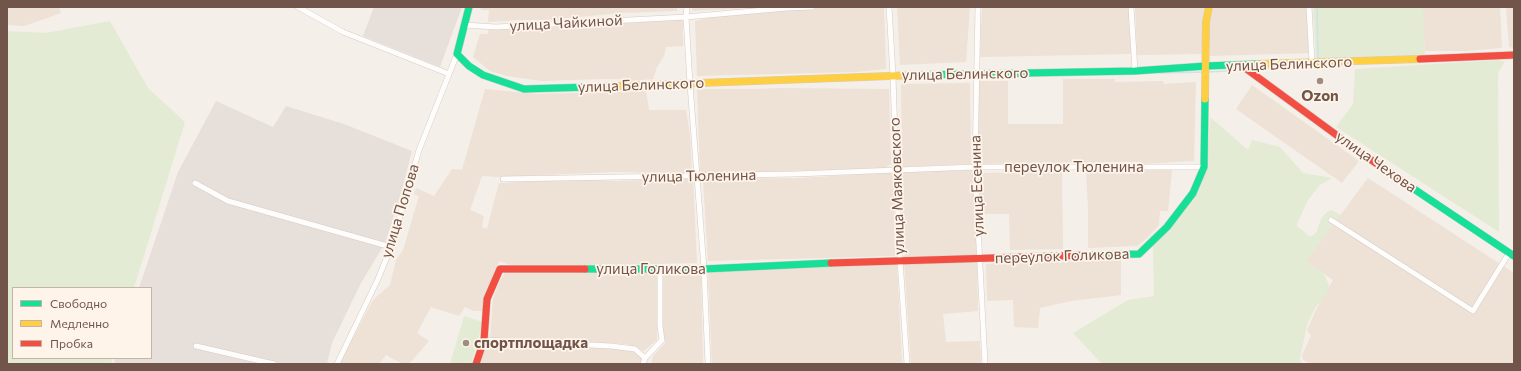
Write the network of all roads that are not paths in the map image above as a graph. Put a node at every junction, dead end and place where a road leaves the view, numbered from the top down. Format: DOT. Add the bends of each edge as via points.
graph roads {
  1 [pos="298,7"];
  2 [pos="469,7"];
  3 [pos="687,7"];
  4 [pos="812,7"];
  5 [pos="889,7"];
  6 [pos="978,7"];
  7 [pos="1131,7"];
  8 [pos="1209,7"];
  9 [pos="1309,7"];
  10 [pos="686,17"];
  11 [pos="464,25"];
  12 [pos="456,54"];
  13 [pos="1514,55"];
  14 [pos="1312,62"];
  15 [pos="1241,65"];
  16 [pos="1206,66"];
  17 [pos="1135,70"];
  18 [pos="449,74"];
  19 [pos="976,74"];
  20 [pos="894,76"];
  21 [pos="690,84"];
  22 [pos="975,167"];
  23 [pos="1204,167"];
  24 [pos="896,170"];
  25 [pos="698,176"];
  26 [pos="503,180"];
  27 [pos="195,183"];
  28 [pos="1331,220"];
  29 [pos="391,247"];
  30 [pos="1512,254"];
  31 [pos="980,259"];
  32 [pos="900,260"];
  33 [pos="660,269"];
  34 [pos="704,269"];
  35 [pos="484,340"];
  36 [pos="196,346"];
  37 [pos="645,358"];
  38 [pos="274,364"];
  39 [pos="337,364"];
  40 [pos="476,364"];
  41 [pos="643,364"];
  42 [pos="708,364"];
  43 [pos="907,364"];
  44 [pos="985,364"];
  1 -- 18 [label="street" via="344,32"];
  2 -- 11 [label="street"];
  3 -- 10 [label="street"];
  4 -- 10 [label="street, улица Чайкиной"];
  5 -- 20 [label="street, улица Маяковского"];
  6 -- 19 [label="street, улица Есенина"];
  7 -- 17 [label="street"];
  8 -- 16 [label="street" via="1206,22"];
  9 -- 14 [label="street"];
  10 -- 11 [label="street, улица Чайкиной" via="496,27"];
  10 -- 21 [label="street"];
  11 -- 12 [label="street"];
  12 -- 18 [label="street, улица Попова"];
  12 -- 21 [label="street, улица Белинского" via="483,74 524,89"];
  13 -- 14 [label="street, улица Белинского"];
  14 -- 15 [label="street, улица Белинского"];
  15 -- 16 [label="street, улица Белинского"];
  15 -- 30 [label="street, улица Чехова" via="1361,152"];
  16 -- 17 [label="street, улица Белинского"];
  16 -- 23 [label="street"];
  17 -- 19 [label="street, улица Белинского"];
  18 -- 29 [label="street, улица Попова" via="419,150"];
  19 -- 20 [label="street, улица Белинского"];
  19 -- 22 [label="street, улица Есенина"];
  20 -- 21 [label="street, улица Белинского"];
  20 -- 24 [label="street, улица Маяковского"];
  21 -- 25 [label="street"];
  22 -- 23 [label="street, переулок Тюленина"];
  22 -- 24 [label="street, переулок Тюленина"];
  22 -- 31 [label="street, улица Есенина"];
  23 -- 31 [label="street, переулок Голикова" via="1193,193 1167,227 1138,254"];
  24 -- 25 [label="street, улица Тюленина"];
  24 -- 32 [label="street, улица Маяковского"];
  25 -- 26 [label="street, улица Тюленина"];
  25 -- 34 [label="street"];
  27 -- 29 [label="street" via="228,201"];
  28 -- 30 [label="street" via="1473,310"];
  29 -- 39 [label="street, улица Попова"];
  31 -- 32 [label="street, переулок Голикова"];
  31 -- 44 [label="street, улица Есенина"];
  32 -- 34 [label="street, улица Голикова"];
  32 -- 43 [label="street, улица Маяковского"];
  33 -- 34 [label="street, улица Голикова"];
  33 -- 35 [label="street, улица Голикова" via="500,269 487,299"];
  33 -- 37 [label="street" via="662,340"];
  34 -- 42 [label="street"];
  35 -- 37 [label="street" via="611,346 635,349"];
  35 -- 40 [label="street, улица Голикова"];
  36 -- 38 [label="street"];
  37 -- 41 [label="street"];
}
